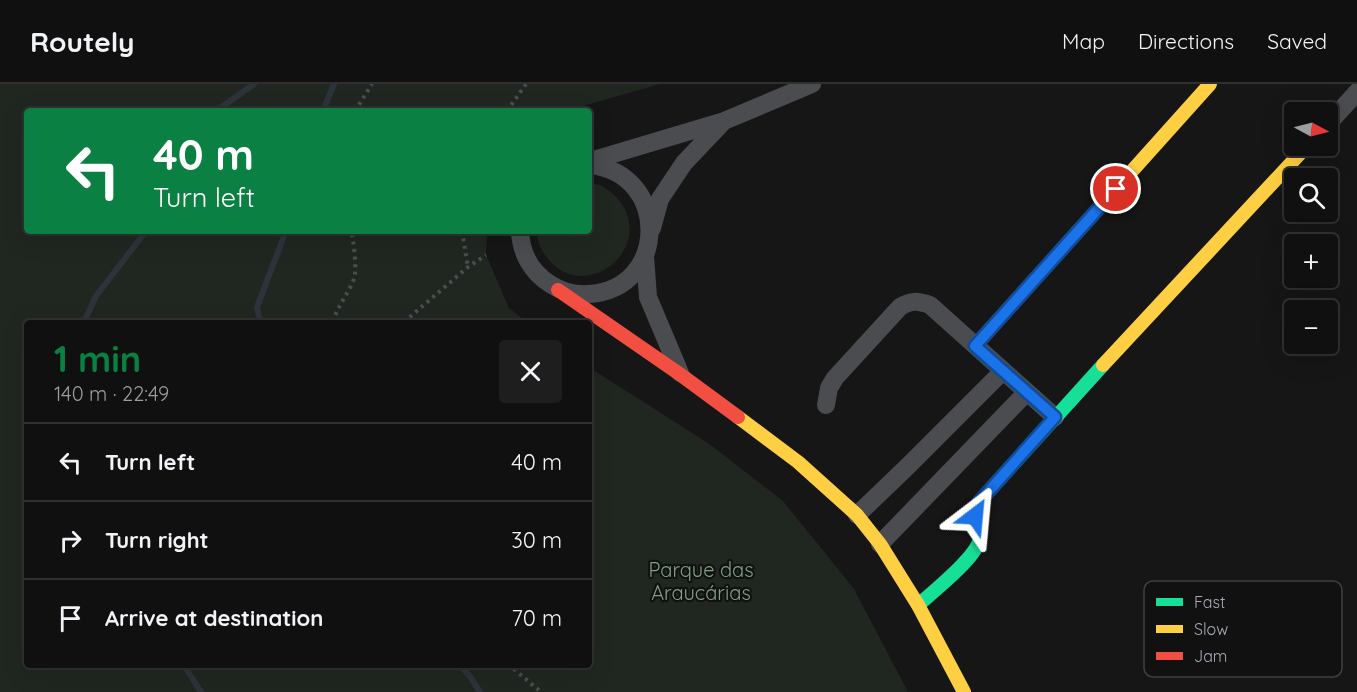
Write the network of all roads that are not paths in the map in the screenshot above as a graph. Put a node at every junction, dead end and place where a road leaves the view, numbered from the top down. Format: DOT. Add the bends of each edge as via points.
graph roads {
  1 [pos="812,84"];
  2 [pos="1210,84"];
  3 [pos="1357,92"];
  4 [pos="1338,113"];
  5 [pos="724,121"];
  6 [pos="1298,156"];
  7 [pos="592,162"];
  8 [pos="592,163"];
  9 [pos="520,234"];
  10 [pos="650,236"];
  11 [pos="645,256"];
  12 [pos="558,290"];
  13 [pos="975,346"];
  14 [pos="1003,370"];
  15 [pos="681,375"];
  16 [pos="1027,392"];
  17 [pos="826,405"];
  18 [pos="1055,417"];
  19 [pos="907,467"];
  20 [pos="933,489"];
  21 [pos="857,515"];
  22 [pos="880,544"];
  23 [pos="918,605"];
  24 [pos="964,692"];
  1 -- 5 [label="street"];
  2 -- 13 [label="street"];
  3 -- 4 [label="street"];
  5 -- 7 [label="street"];
  5 -- 10 [label="street" via="684,163 660,199"];
  6 -- 18 [label="street"];
  8 -- 10 [label="street" via="623,176 639,192 648,213"];
  9 -- 12 [label="street" via="528,262"];
  10 -- 11 [label="street"];
  11 -- 12 [label="street" via="634,273 599,294 578,295"];
  11 -- 15 [label="street" via="648,297"];
  12 -- 15 [label="street"];
  13 -- 14 [label="street"];
  13 -- 17 [label="street" via="930,305 909,302 835,378"];
  14 -- 16 [label="street"];
  14 -- 19 [label="street"];
  15 -- 21 [label="street" via="798,462"];
  16 -- 18 [label="street"];
  16 -- 20 [label="street"];
  18 -- 23 [label="street" via="979,502 975,516 981,537 976,550"];
  19 -- 20 [label="street"];
  19 -- 21 [label="street"];
  20 -- 22 [label="street"];
  21 -- 22 [label="street"];
  22 -- 23 [label="street"];
  23 -- 24 [label="street"];
}
